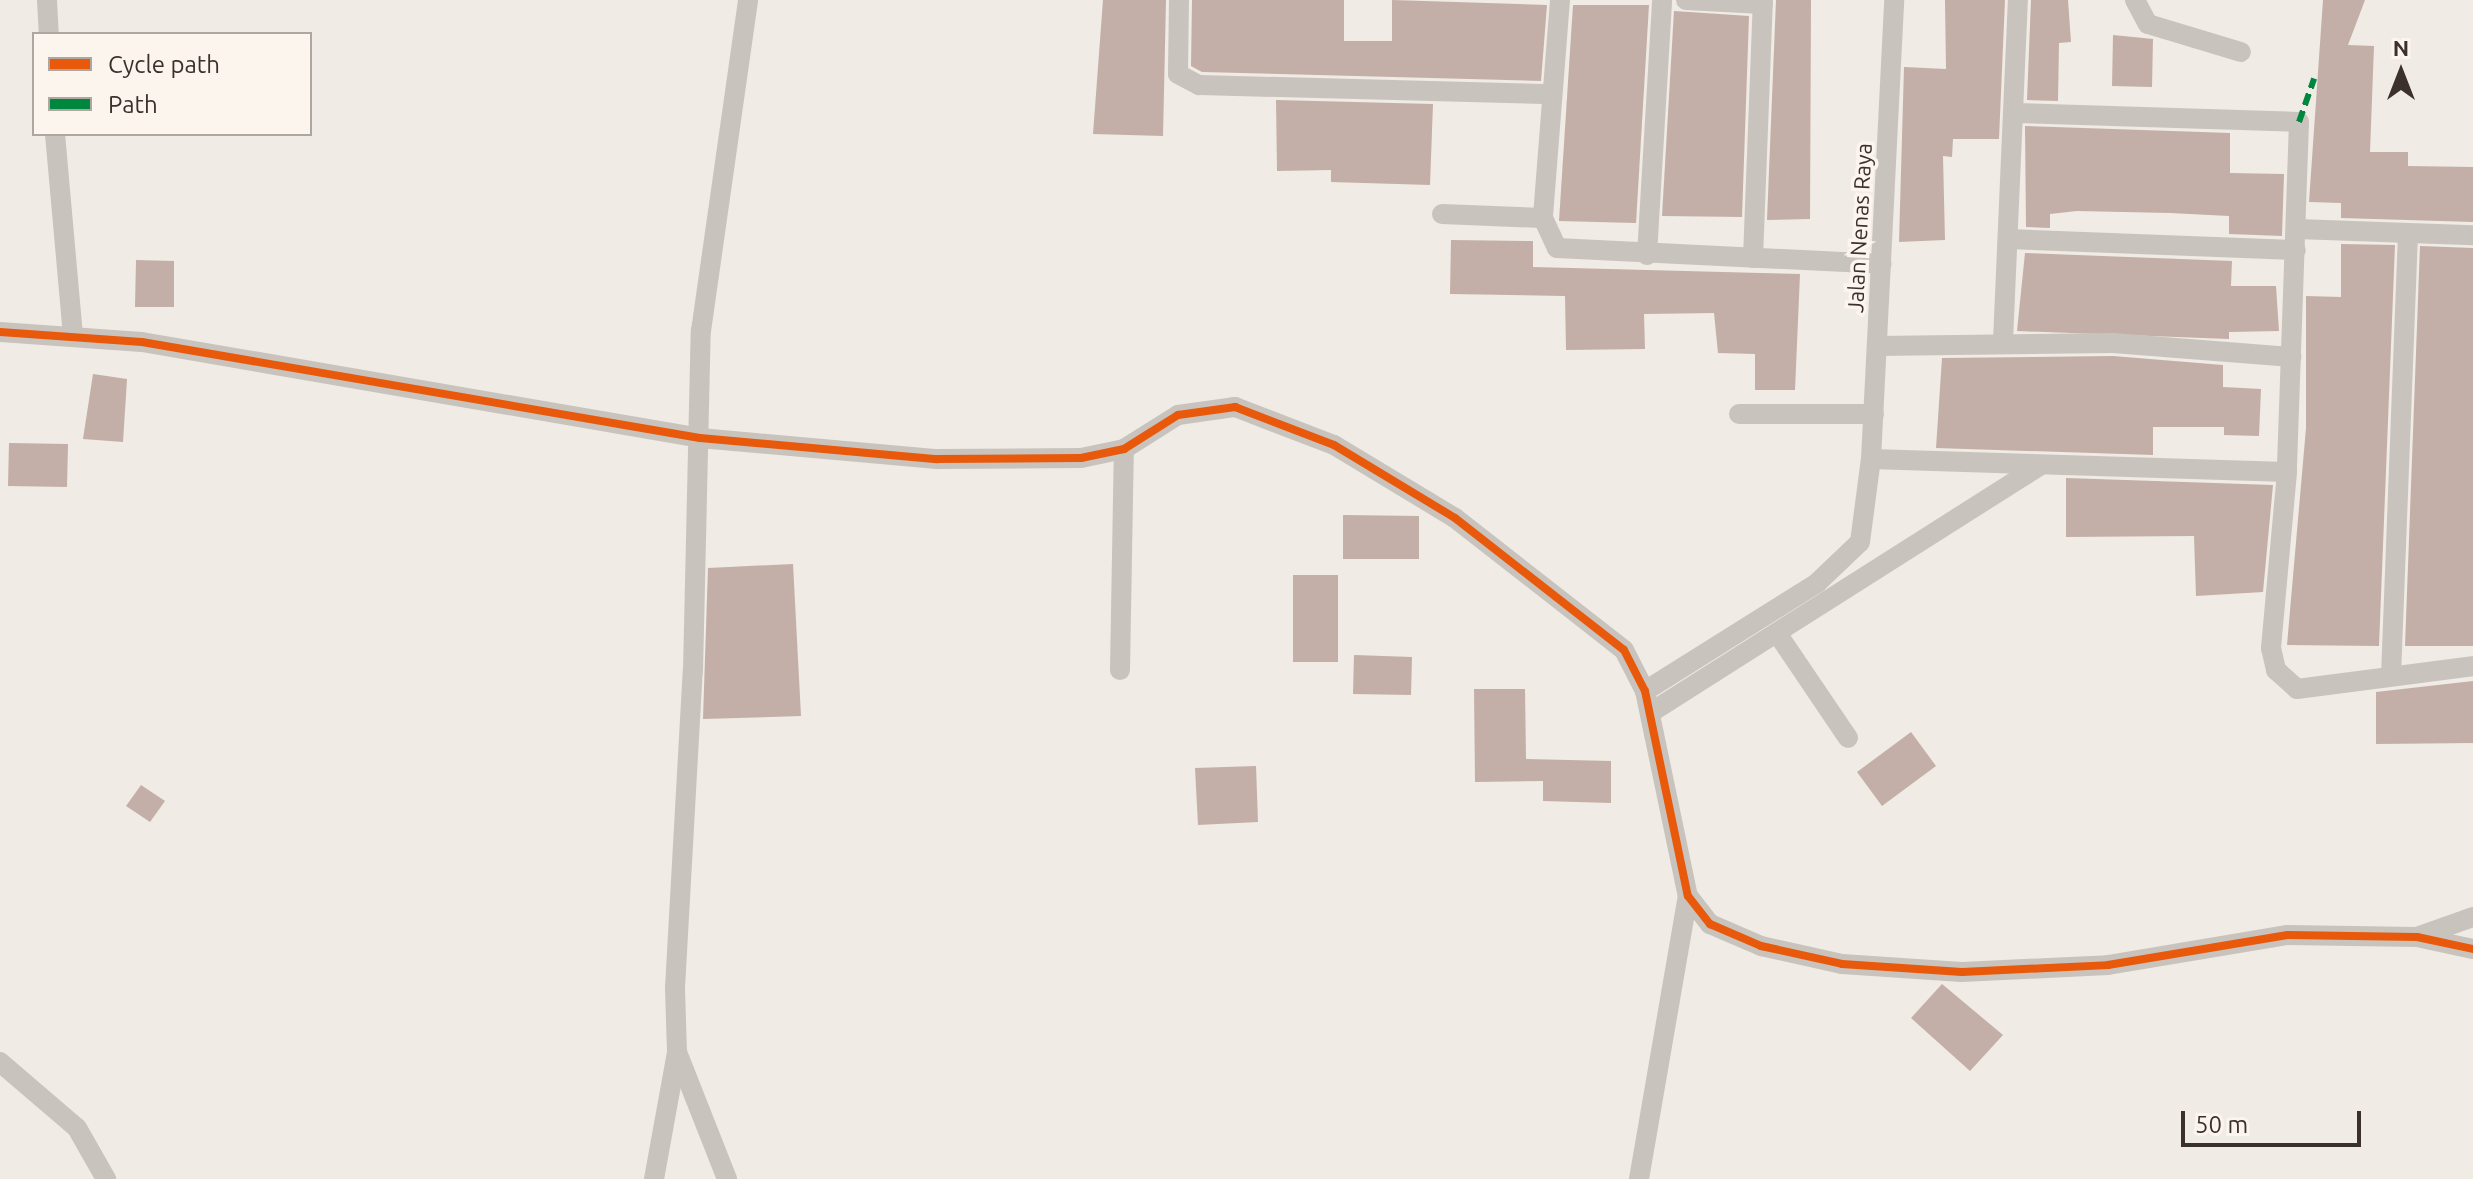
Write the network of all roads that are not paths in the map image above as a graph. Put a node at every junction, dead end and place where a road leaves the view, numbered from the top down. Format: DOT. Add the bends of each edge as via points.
graph roads {
  1 [pos="47,0"];
  2 [pos="748,0"];
  3 [pos="1179,0"];
  4 [pos="1560,0"];
  5 [pos="1662,0"];
  6 [pos="1686,0"];
  7 [pos="1894,0"];
  8 [pos="2018,0"];
  9 [pos="2135,0"];
  10 [pos="1763,2"];
  11 [pos="49,32"];
  12 [pos="2241,52"];
  13 [pos="1552,94"];
  14 [pos="2015,113"];
  15 [pos="55,136"];
  16 [pos="1442,214"];
  17 [pos="1543,218"];
  18 [pos="2297,229"];
  19 [pos="2408,233"];
  20 [pos="2473,235"];
  21 [pos="2009,239"];
  22 [pos="2296,250"];
  23 [pos="1647,255"];
  24 [pos="1753,258"];
  25 [pos="1882,264"];
  26 [pos="0,332"];
  27 [pos="73,334"];
  28 [pos="2003,341"];
  29 [pos="1877,346"];
  30 [pos="2291,357"];
  31 [pos="1739,414"];
  32 [pos="1874,414"];
  33 [pos="700,438"];
  34 [pos="1124,449"];
  35 [pos="1871,459"];
  36 [pos="2039,466"];
  37 [pos="2287,472"];
  38 [pos="1860,542"];
  39 [pos="1879,564"];
  40 [pos="1779,636"];
  41 [pos="2473,666"];
  42 [pos="1120,670"];
  43 [pos="2391,676"];
  44 [pos="1645,691"];
  45 [pos="1650,713"];
  46 [pos="1848,738"];
  47 [pos="1688,896"];
  48 [pos="2473,917"];
  49 [pos="2417,937"];
  50 [pos="2473,949"];
  51 [pos="677,1052"];
  52 [pos="0,1062"];
  53 [pos="106,1179"];
  54 [pos="654,1179"];
  55 [pos="727,1179"];
  56 [pos="1639,1179"];
  1 -- 11 [label="street"];
  2 -- 33 [label="street" via="710,230"];
  3 -- 13 [label="street" via="1178,74 1199,85"];
  4 -- 13 [label="street"];
  5 -- 23 [label="street"];
  6 -- 10 [label="street"];
  7 -- 25 [label="street, Jalan Nenas Raya"];
  8 -- 14 [label="street"];
  9 -- 12 [label="street" via="2148,24"];
  10 -- 24 [label="street"];
  13 -- 17 [label="street"];
  14 -- 18 [label="street" via="2299,122"];
  14 -- 21 [label="street"];
  15 -- 27 [label="street"];
  16 -- 17 [label="street"];
  17 -- 23 [label="street" via="1557,248"];
  18 -- 19 [label="street"];
  18 -- 22 [label="street"];
  19 -- 20 [label="street"];
  19 -- 43 [label="street"];
  21 -- 22 [label="street"];
  21 -- 28 [label="street"];
  22 -- 30 [label="street"];
  23 -- 24 [label="street"];
  24 -- 25 [label="street"];
  25 -- 29 [label="street, Jalan Nenas Raya"];
  26 -- 27 [label="street"];
  27 -- 33 [label="street"];
  28 -- 29 [label="street"];
  28 -- 30 [label="street"];
  29 -- 32 [label="street, Jalan Nenas Raya"];
  30 -- 37 [label="street"];
  31 -- 32 [label="street"];
  32 -- 35 [label="street, Jalan Nenas Raya"];
  33 -- 34 [label="street" via="937,459 1046,460"];
  33 -- 51 [label="street"];
  34 -- 42 [label="street"];
  34 -- 44 [label="street" via="1178,415 1235,407 1334,445 1455,518 1624,650"];
  35 -- 36 [label="street"];
  35 -- 38 [label="street, Jalan Nenas Raya"];
  36 -- 37 [label="street"];
  36 -- 39 [label="street"];
  37 -- 43 [label="street" via="2271,648 2276,670 2297,689"];
  38 -- 39 [label="street"];
  38 -- 44 [label="street" via="1817,583"];
  39 -- 40 [label="street"];
  40 -- 45 [label="street"];
  40 -- 46 [label="street"];
  41 -- 43 [label="street"];
  44 -- 45 [label="street"];
  45 -- 47 [label="street"];
  47 -- 49 [label="street" via="1710,924 1761,946 1842,964 1962,972 2108,965 2288,935"];
  47 -- 56 [label="street"];
  48 -- 49 [label="street"];
  49 -- 50 [label="street"];
  51 -- 54 [label="street"];
  51 -- 55 [label="street"];
  52 -- 53 [label="street" via="77,1128"];
}
